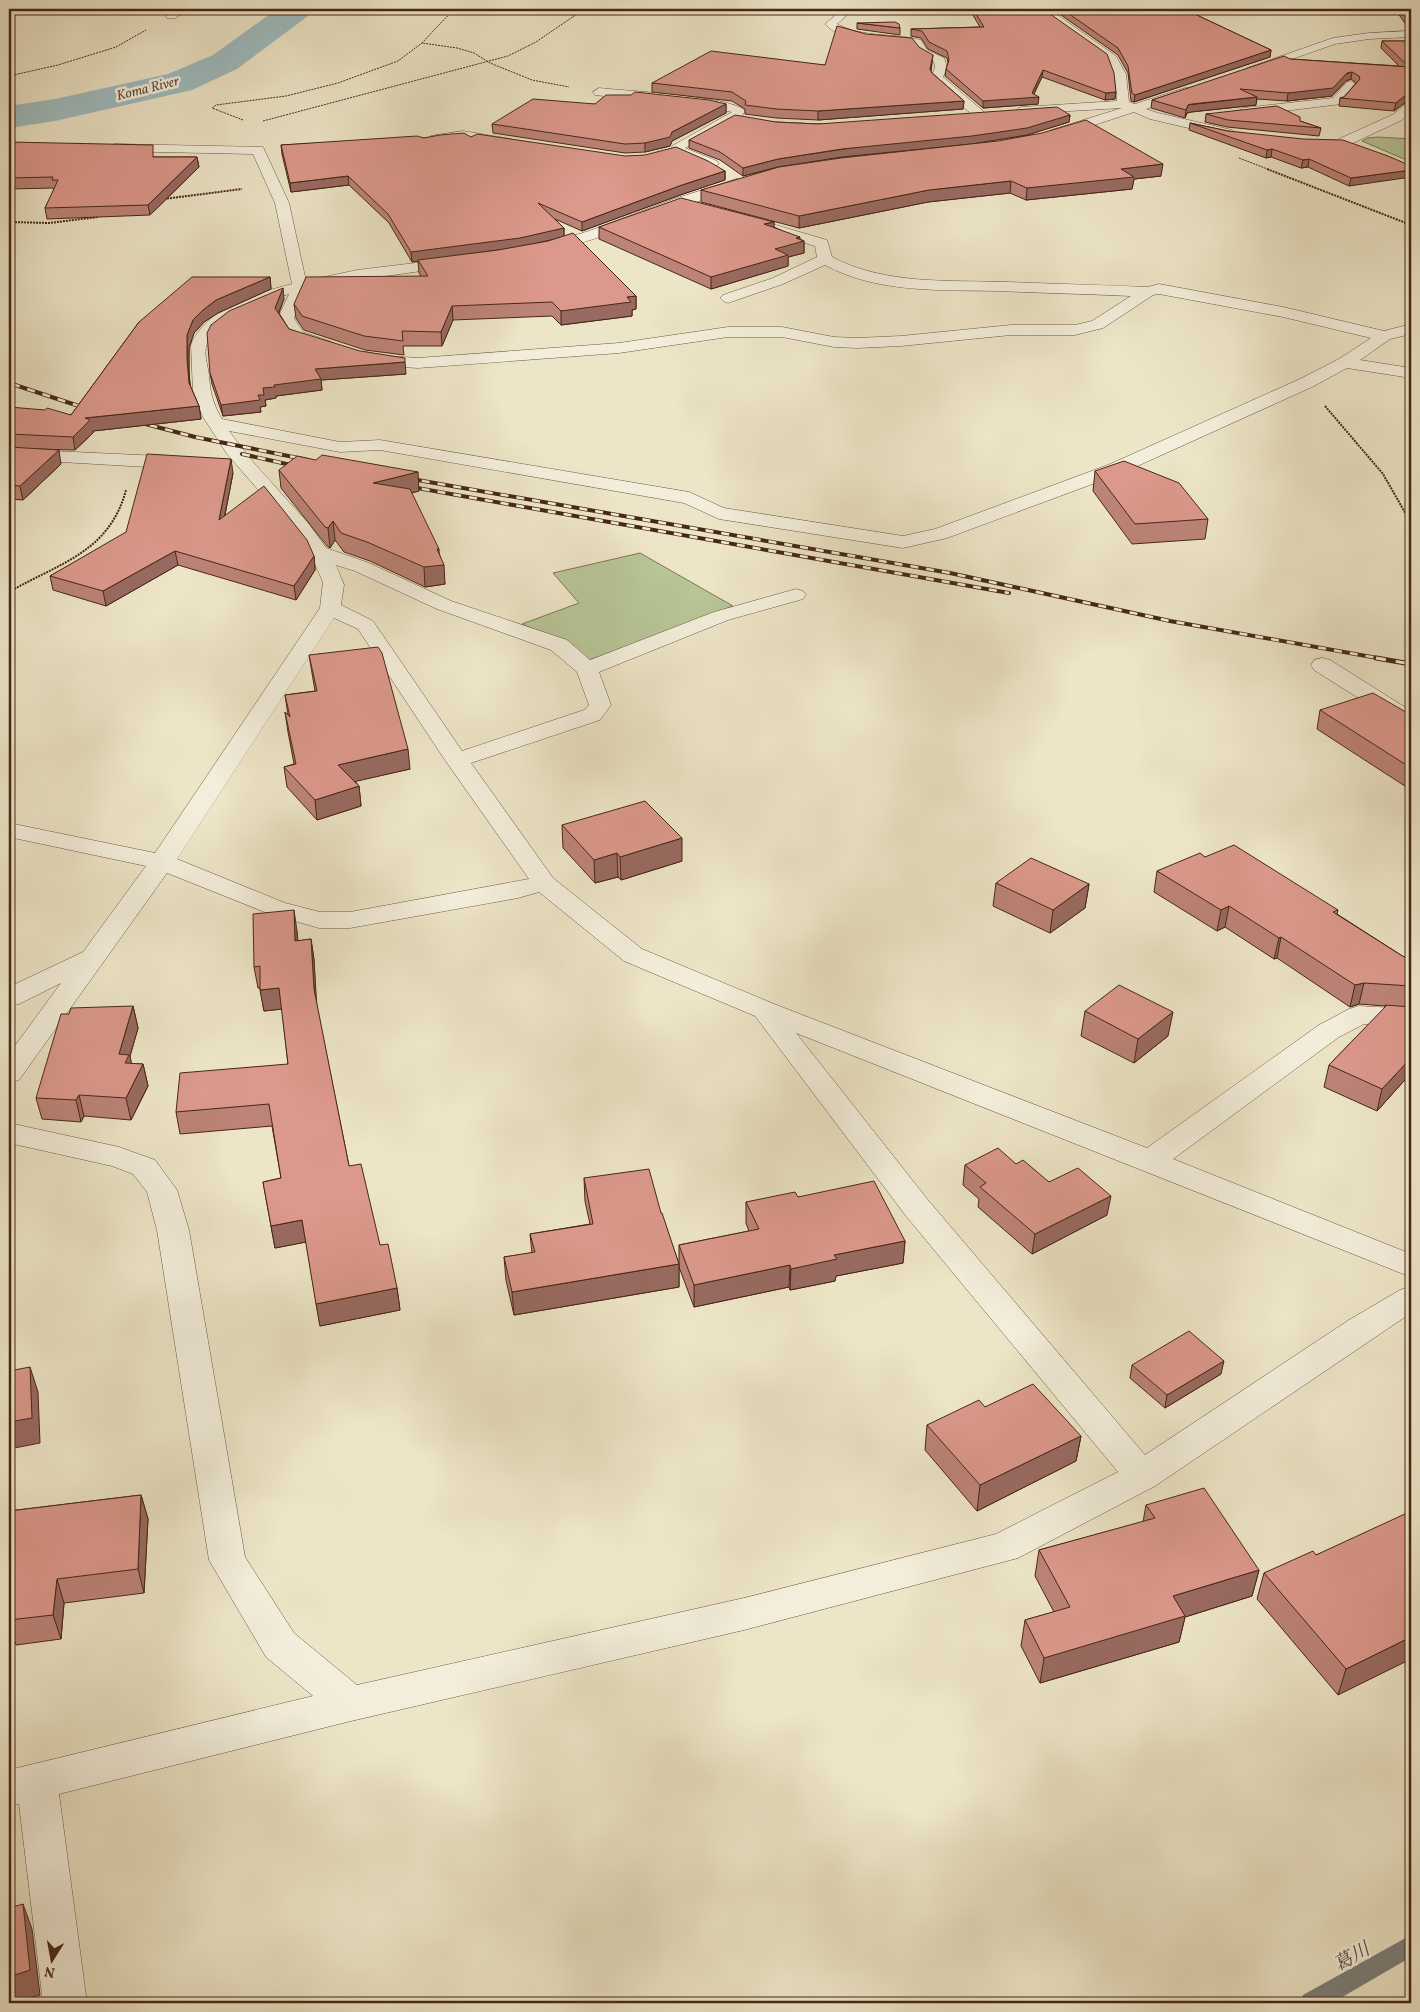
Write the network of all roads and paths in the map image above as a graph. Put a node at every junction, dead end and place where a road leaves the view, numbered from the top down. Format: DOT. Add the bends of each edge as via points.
graph roads {
  1 [pos="65,9"];
  2 [pos="185,9"];
  3 [pos="454,9"];
  4 [pos="578,9"];
  5 [pos="842,9"];
  6 [pos="1042,9"];
  7 [pos="171,16"];
  8 [pos="1411,34"];
  9 [pos="422,43"];
  10 [pos="490,63"];
  11 [pos="1240,74"];
  12 [pos="9,76"];
  13 [pos="1204,86"];
  14 [pos="1351,86"];
  15 [pos="599,92"];
  16 [pos="1243,99"];
  17 [pos="1127,106"];
  18 [pos="1411,106"];
  19 [pos="1265,110"];
  20 [pos="992,114"];
  21 [pos="1227,114"];
  22 [pos="960,115"];
  23 [pos="1208,116"];
  24 [pos="732,117"];
  25 [pos="749,120"];
  26 [pos="1170,120"];
  27 [pos="251,126"];
  28 [pos="1236,134"];
  29 [pos="1042,138"];
  30 [pos="424,141"];
  31 [pos="1327,142"];
  32 [pos="1344,142"];
  33 [pos="526,146"];
  34 [pos="102,148"];
  35 [pos="1365,149"];
  36 [pos="258,150"];
  37 [pos="678,150"];
  38 [pos="662,154"];
  39 [pos="1239,158"];
  40 [pos="274,183"];
  41 [pos="162,199"];
  42 [pos="679,202"];
  43 [pos="707,210"];
  44 [pos="726,215"];
  45 [pos="103,216"];
  46 [pos="9,222"];
  47 [pos="1411,225"];
  48 [pos="532,251"];
  49 [pos="825,259"];
  50 [pos="473,260"];
  51 [pos="300,286"];
  52 [pos="1148,292"];
  53 [pos="728,298"];
  54 [pos="1411,328"];
  55 [pos="1384,336"];
  56 [pos="337,348"];
  57 [pos="354,353"];
  58 [pos="1345,363"];
  59 [pos="1411,373"];
  60 [pos="1306,383"];
  61 [pos="215,423"];
  62 [pos="9,454"];
  63 [pos="132,460"];
  64 [pos="199,464"];
  65 [pos="1411,524"];
  66 [pos="319,552"];
  67 [pos="9,592"];
  68 [pos="796,595"];
  69 [pos="330,608"];
  70 [pos="1322,665"];
  71 [pos="587,670"];
  72 [pos="1411,721"];
  73 [pos="457,760"];
  74 [pos="9,830"];
  75 [pos="162,862"];
  76 [pos="544,883"];
  77 [pos="92,957"];
  78 [pos="9,998"];
  79 [pos="764,1010"];
  80 [pos="1411,1018"];
  81 [pos="9,1074"];
  82 [pos="9,1133"];
  83 [pos="1150,1161"];
  84 [pos="1411,1266"];
  85 [pos="1411,1298"];
  86 [pos="1142,1476"];
  87 [pos="351,1704"];
  88 [pos="23,1785"];
  89 [pos="65,2003"];
  1 -- 7 [label="path"];
  2 -- 7 [label="street"];
  3 -- 9 [label="path"];
  4 -- 10 [label="path" via="577,14 534,44"];
  5 -- 20 [label="street" via="842,15 830,24 867,36 917,42 923,52 940,60 942,67 937,78 940,81"];
  6 -- 17 [label="street" via="1112,58 1121,75"];
  7 -- 12 [label="path" via="116,47"];
  8 -- 11 [label="street" via="1333,41"];
  9 -- 10 [label="path" via="474,52"];
  9 -- 27 [label="path" via="398,61 338,83 286,96 212,108"];
  10 -- 15 [label="path" via="532,80"];
  10 -- 27 [label="path" via="323,104"];
  13 -- 17 [label="street"];
  14 -- 19 [label="street" via="1337,101"];
  15 -- 24 [label="street" via="725,106 739,111"];
  16 -- 19 [label="street"];
  17 -- 20 [label="street"];
  17 -- 26 [label="street"];
  17 -- 29 [label="street"];
  18 -- 32 [label="street" via="1398,117"];
  19 -- 21 [label="street"];
  20 -- 22 [label="street"];
  23 -- 26 [label="street"];
  24 -- 25 [label="street"];
  24 -- 37 [label="street" via="686,141 678,146"];
  26 -- 28 [label="street"];
  27 -- 36 [label="path"];
  30 -- 33 [label="street" via="463,135"];
  31 -- 32 [label="street"];
  32 -- 35 [label="street"];
  34 -- 36 [label="street"];
  36 -- 40 [label="street"];
  37 -- 38 [label="street"];
  37 -- 42 [label="street" via="745,181"];
  39 -- 47 [label="path"];
  40 -- 41 [label="path"];
  40 -- 51 [label="street" via="282,203"];
  42 -- 43 [label="street"];
  42 -- 48 [label="street" via="594,234"];
  44 -- 49 [label="street" via="822,243"];
  45 -- 46 [label="path" via="49,222"];
  49 -- 52 [label="street" via="838,268 864,276 928,284"];
  49 -- 53 [label="street" via="778,281"];
  50 -- 51 [label="street"];
  51 -- 56 [label="street" via="286,318 297,335"];
  51 -- 61 [label="street" via="271,295 222,319 199,343 202,396"];
  52 -- 55 [label="street" via="1159,289 1215,298"];
  52 -- 57 [label="street" via="1097,325 1075,330 1010,330 857,343 782,332 728,332 619,348 418,363 387,361"];
  54 -- 55 [label="street"];
  55 -- 58 [label="street"];
  58 -- 59 [label="street"];
  58 -- 60 [label="street"];
  60 -- 61 [label="street" via="1115,469 940,534 903,542 719,512 689,498 380,446 340,447"];
  60 -- 65 [label="path" via="1383,474"];
  61 -- 66 [label="street" via="236,466 278,499"];
  62 -- 63 [label="street"];
  63 -- 64 [label="street"];
  63 -- 67 [label="path" via="123,503 102,538"];
  66 -- 69 [label="street" via="334,583"];
  66 -- 71 [label="street" via="362,567 444,605 559,645"];
  68 -- 71 [label="street" via="721,616"];
  69 -- 73 [label="street" via="366,625"];
  69 -- 75 [label="street"];
  70 -- 72 [label="street"];
  71 -- 73 [label="street" via="600,704 592,715"];
  73 -- 76 [label="street"];
  74 -- 75 [label="street"];
  75 -- 76 [label="street" via="276,908 319,920 350,920"];
  75 -- 77 [label="street"];
  76 -- 79 [label="street" via="633,955"];
  77 -- 78 [label="street"];
  77 -- 81 [label="street"];
  79 -- 83 [label="street"];
  79 -- 86 [label="street" via="917,1208"];
  80 -- 83 [label="street" via="1359,1015 1329,1031"];
  82 -- 87 [label="street" via="119,1157 144,1167 162,1190 173,1230 227,1560 280,1645"];
  83 -- 84 [label="street"];
  85 -- 86 [label="street"];
  86 -- 87 [label="street" via="1005,1547 744,1614"];
  87 -- 88 [label="street"];
  88 -- 89 [label="street"];
}
